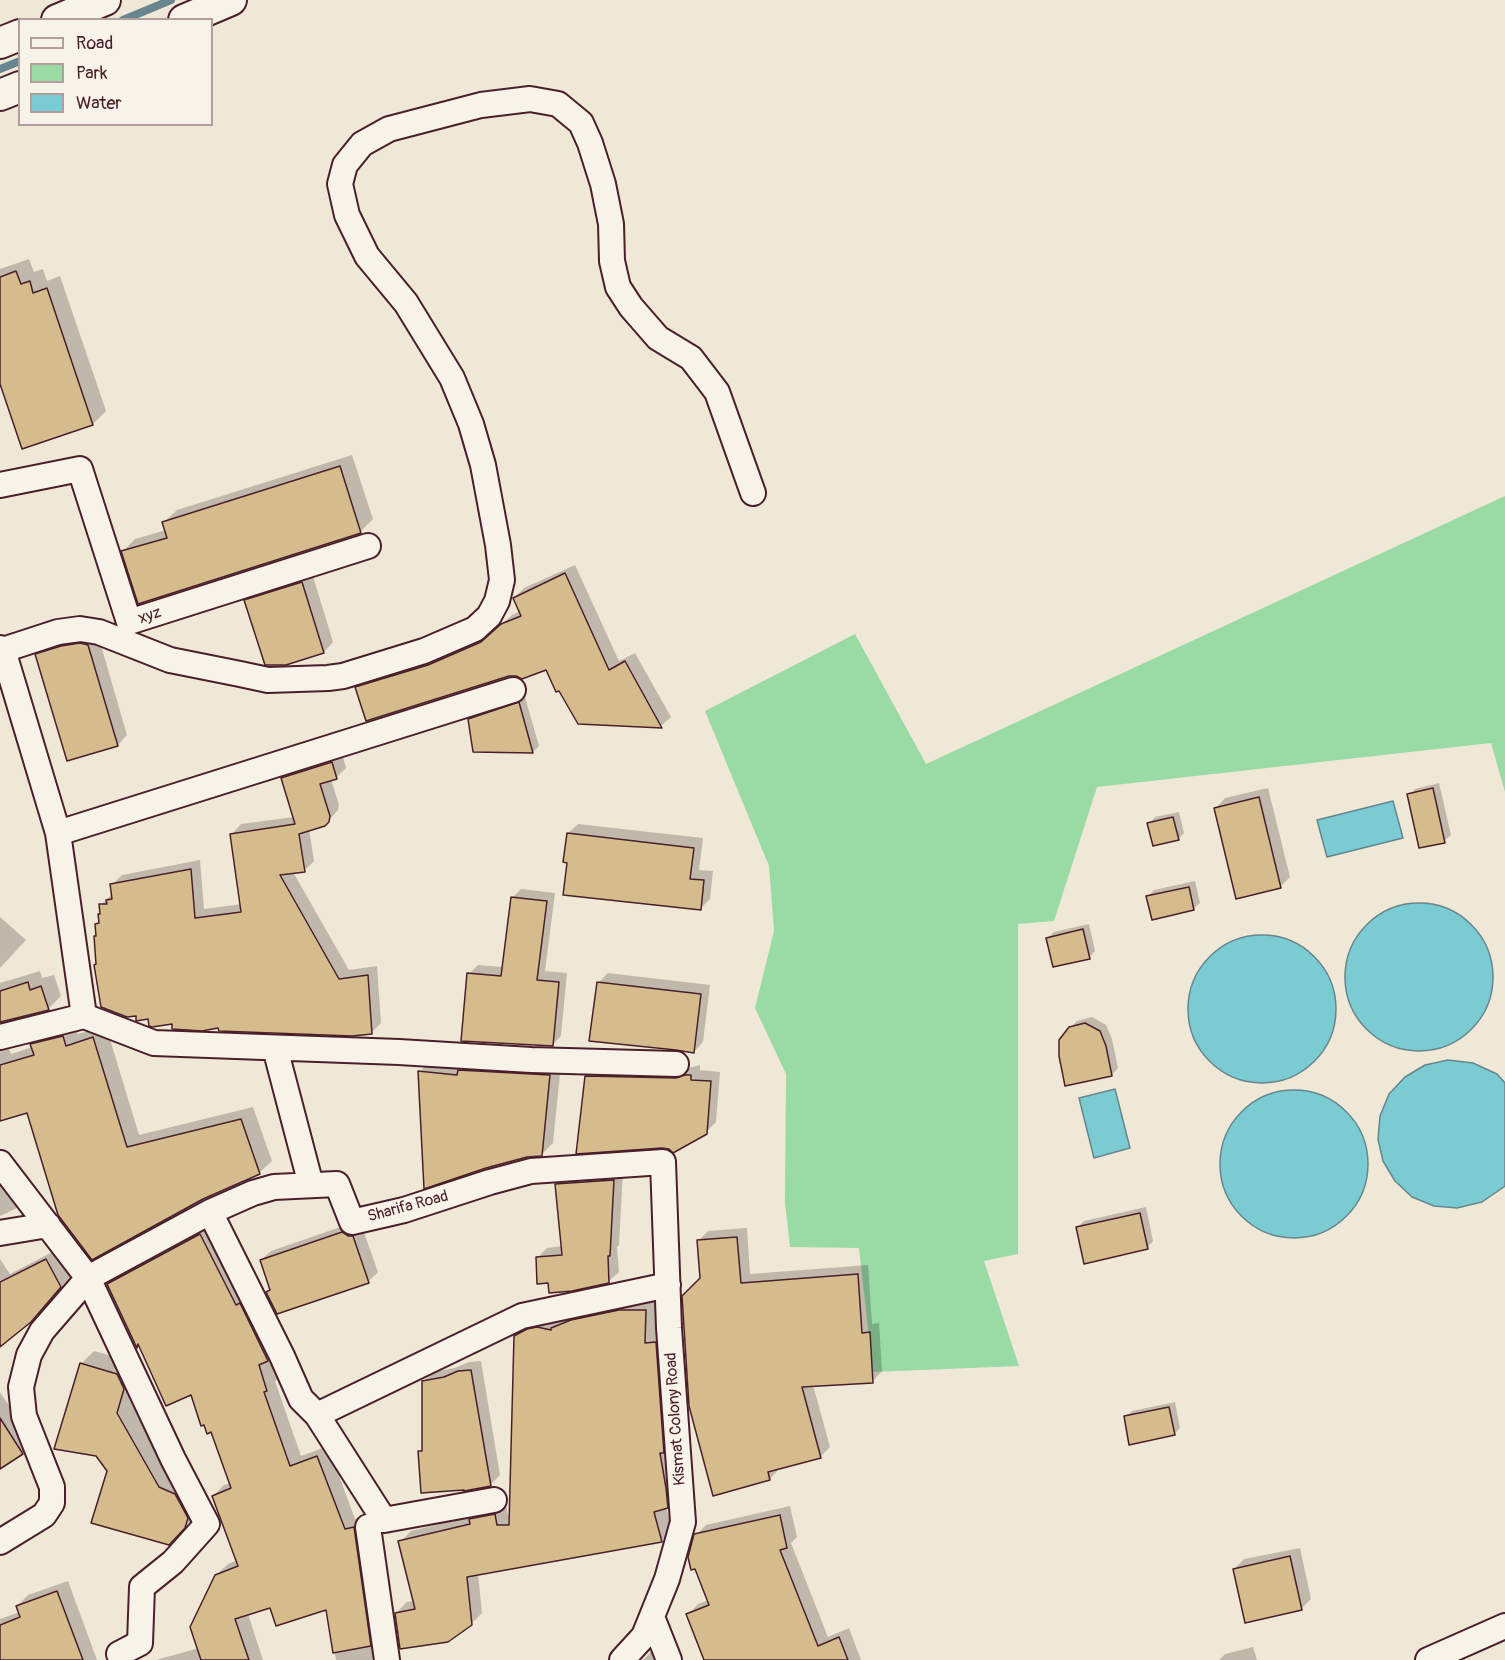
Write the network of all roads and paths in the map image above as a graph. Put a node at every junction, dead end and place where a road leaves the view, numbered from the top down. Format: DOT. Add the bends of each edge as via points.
graph roads {
  1 [pos="105,0"];
  2 [pos="222,2"];
  3 [pos="62,18"];
  4 [pos="188,18"];
  5 [pos="18,36"];
  6 [pos="0,43"];
  7 [pos="18,88"];
  8 [pos="0,95"];
  9 [pos="0,485"];
  10 [pos="753,493"];
  11 [pos="368,546"];
  12 [pos="2,649"];
  13 [pos="513,690"];
  14 [pos="58,832"];
  15 [pos="84,1016"];
  16 [pos="0,1037"];
  17 [pos="275,1048"];
  18 [pos="676,1064"];
  19 [pos="663,1162"];
  20 [pos="0,1163"];
  21 [pos="311,1185"];
  22 [pos="210,1212"];
  23 [pos="48,1225"];
  24 [pos="0,1233"];
  25 [pos="88,1278"];
  26 [pos="668,1285"];
  27 [pos="316,1414"];
  28 [pos="494,1500"];
  29 [pos="368,1527"];
  30 [pos="0,1542"];
  31 [pos="651,1617"];
  32 [pos="1505,1626"];
  33 [pos="118,1653"];
  34 [pos="387,1660"];
  35 [pos="622,1660"];
  36 [pos="669,1660"];
  37 [pos="1428,1660"];
  1 -- 3 [label="street"];
  2 -- 4 [label="street"];
  5 -- 6 [label="street"];
  7 -- 8 [label="street"];
  9 -- 11 [label="street, xyz" via="80,469 129,622"];
  10 -- 12 [label="street" via="717,392 690,358 658,338 618,287 603,184 581,123 558,104 530,99 482,105 389,129 362,144 345,165 340,184 347,215 367,256 406,303 452,378 471,424 483,465 501,568 497,601 489,616 475,629 424,651 328,678 268,680 170,660 99,632 80,629"];
  12 -- 14 [label="street"];
  13 -- 14 [label="street"];
  14 -- 15 [label="street"];
  15 -- 16 [label="street"];
  15 -- 17 [label="street" via="154,1043"];
  17 -- 18 [label="street"];
  17 -- 21 [label="street"];
  19 -- 21 [label="street, Sharifa Road" via="531,1171 352,1222 338,1184"];
  19 -- 26 [label="street, Kismat Colony Road"];
  20 -- 23 [label="street"];
  21 -- 22 [label="street, Sharifa Road" via="253,1192"];
  22 -- 25 [label="street, Sharifa Road"];
  22 -- 27 [label="street" via="301,1399"];
  23 -- 24 [label="street"];
  23 -- 25 [label="street"];
  25 -- 30 [label="street" via="42,1331 29,1355 21,1387 24,1416 52,1487 52,1503 44,1515"];
  25 -- 33 [label="street" via="207,1524 173,1562 142,1587 140,1643"];
  26 -- 27 [label="street" via="522,1316"];
  26 -- 31 [label="street, Kismat Colony Road" via="683,1522 667,1579"];
  27 -- 28 [label="street" via="384,1520"];
  29 -- 34 [label="street"];
  31 -- 35 [label="street, Kismat Colony Road" via="644,1636"];
  31 -- 36 [label="street"];
  32 -- 37 [label="street"];
}
